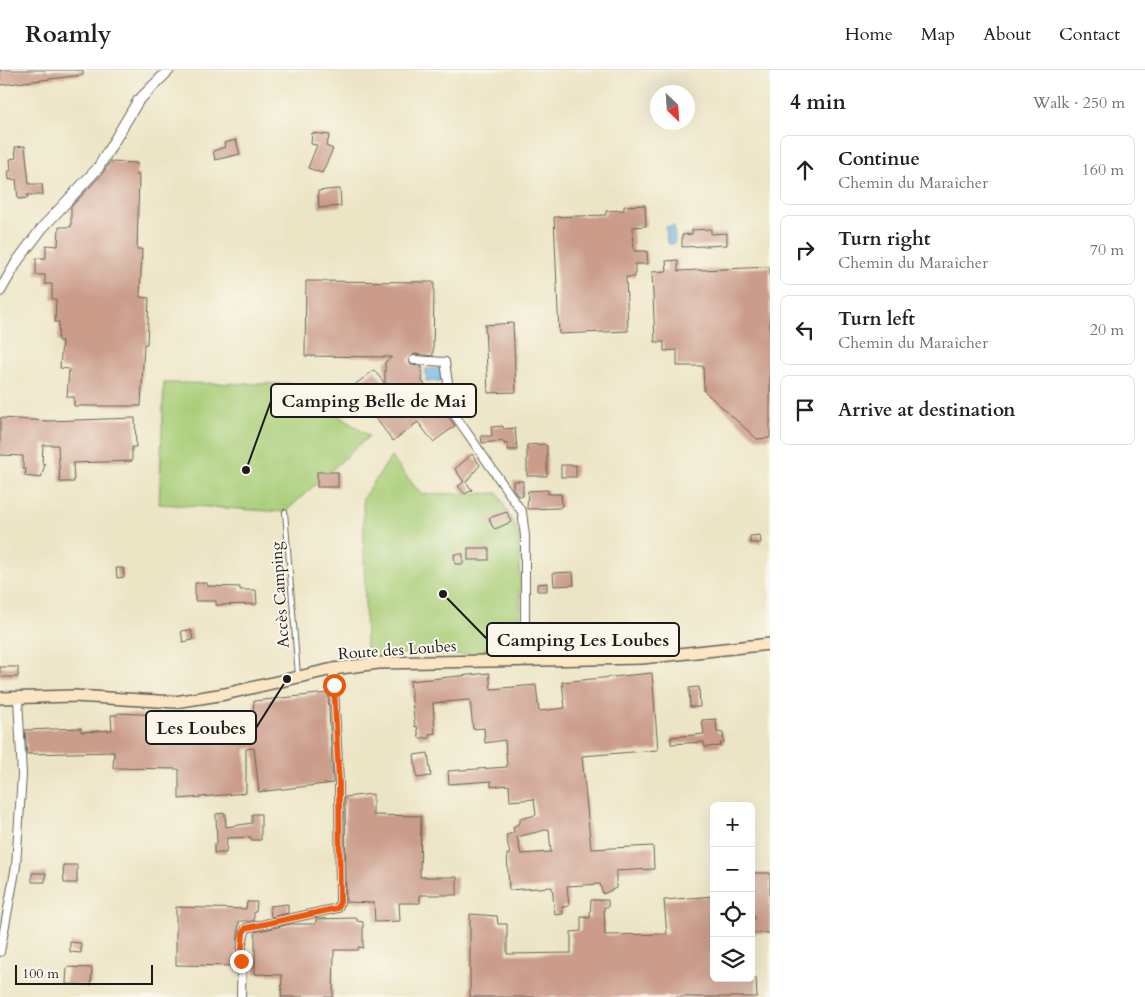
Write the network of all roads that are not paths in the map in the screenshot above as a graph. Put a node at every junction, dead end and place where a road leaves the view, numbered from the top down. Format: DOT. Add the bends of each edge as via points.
graph roads {
  1 [pos="169,70"];
  2 [pos="0,291"];
  3 [pos="414,360"];
  4 [pos="285,512"];
  5 [pos="770,644"];
  6 [pos="525,660"];
  7 [pos="333,669"];
  8 [pos="298,676"];
  9 [pos="0,698"];
  10 [pos="18,698"];
  11 [pos="0,952"];
  12 [pos="241,997"];
  1 -- 2 [label="street" via="138,101 98,168 43,227"];
  3 -- 6 [label="street" via="445,362 452,411 522,512 525,536"];
  4 -- 8 [label="lane, Accès Camping"];
  5 -- 6 [label="main road, Route des Loubes" via="642,658"];
  6 -- 7 [label="main road, Route des Loubes" via="405,661"];
  7 -- 8 [label="main road, Route des Loubes"];
  7 -- 12 [label="street" via="339,783 340,901 338,908 246,928 242,943"];
  8 -- 10 [label="main road, Route des Loubes" via="225,694 175,702 74,696"];
  9 -- 10 [label="main road, Route des Loubes"];
  10 -- 11 [label="street" via="22,775 16,866"];
}
